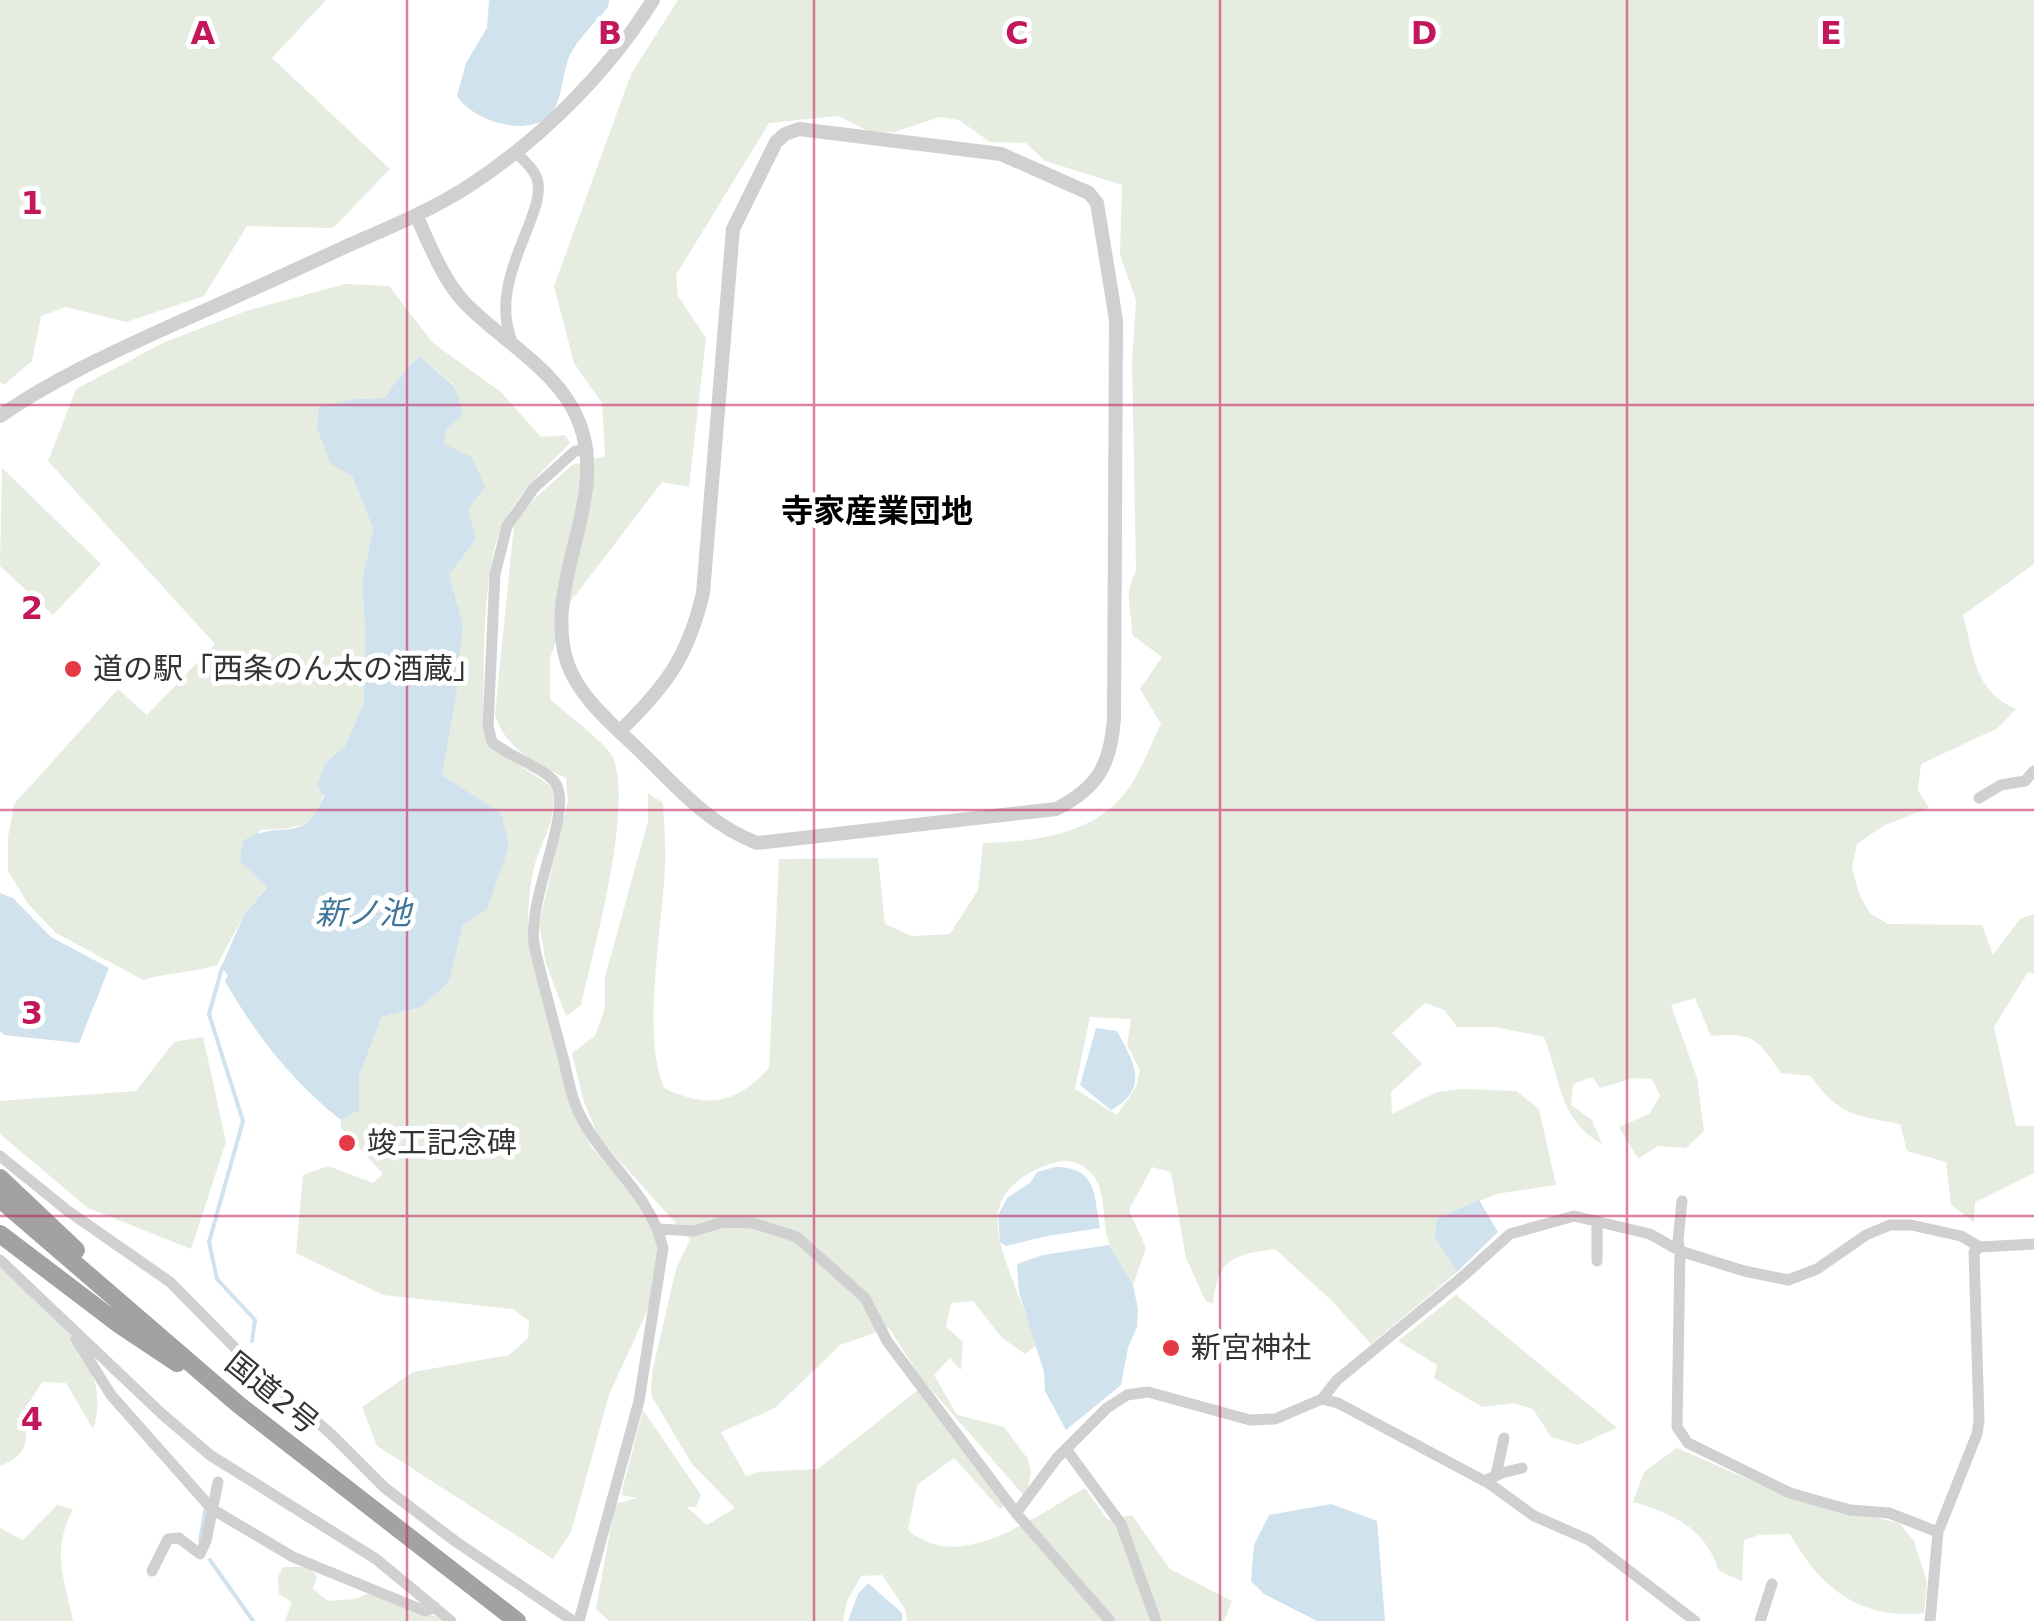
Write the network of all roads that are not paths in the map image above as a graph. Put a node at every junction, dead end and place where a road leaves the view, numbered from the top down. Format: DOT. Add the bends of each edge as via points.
graph roads {
  1 [pos="653,0"];
  2 [pos="516,152"];
  3 [pos="416,215"];
  4 [pos="515,348"];
  5 [pos="0,416"];
  6 [pos="588,450"];
  7 [pos="620,731"];
  8 [pos="2034,771"];
  9 [pos="1980,798"];
  10 [pos="0,1156"];
  11 [pos="0,1178"];
  12 [pos="0,1199"];
  13 [pos="1682,1201"];
  14 [pos="1597,1221"];
  15 [pos="658,1230"];
  16 [pos="0,1234"];
  17 [pos="2034,1244"];
  18 [pos="1980,1247"];
  19 [pos="1680,1250"];
  20 [pos="0,1260"];
  21 [pos="1597,1261"];
  22 [pos="74,1329"];
  23 [pos="181,1354"];
  24 [pos="1322,1399"];
  25 [pos="239,1405"];
  26 [pos="1504,1438"];
  27 [pos="1066,1448"];
  28 [pos="1522,1468"];
  29 [pos="1496,1475"];
  30 [pos="218,1482"];
  31 [pos="1484,1482"];
  32 [pos="212,1509"];
  33 [pos="1016,1513"];
  34 [pos="1938,1532"];
  35 [pos="152,1571"];
  36 [pos="1772,1584"];
  37 [pos="435,1607"];
  38 [pos="451,1621"];
  39 [pos="517,1621"];
  40 [pos="576,1621"];
  41 [pos="1110,1621"];
  42 [pos="1156,1621"];
  43 [pos="1695,1621"];
  44 [pos="1760,1621"];
  45 [pos="1930,1621"];
  1 -- 2 [label="street" via="586,87"];
  2 -- 3 [label="street"];
  2 -- 4 [label="street" via="537,177 538,201 507,281 505,313"];
  3 -- 4 [label="street" via="461,298"];
  3 -- 5 [label="street" via="128,345"];
  4 -- 6 [label="street" via="567,398"];
  6 -- 7 [label="street" via="563,639 579,685"];
  6 -- 15 [label="street" via="575,452 534,488 507,526 495,574 488,726 503,752 556,783 559,806 534,906 534,945 576,1108 596,1145 643,1198"];
  7 -- 7 [label="street" via="711,821 757,843 1032,814 1067,804 1093,784 1113,742 1116,320 1098,203 1088,193 1001,154 799,129 776,142 732,230 695,627 660,692"];
  8 -- 9 [label="street" via="2025,782 2001,785"];
  10 -- 40 [label="street" via="170,1282 385,1488"];
  11 -- 23 [label="highway"];
  12 -- 23 [label="highway, 国道2号"];
  13 -- 19 [label="street"];
  14 -- 19 [label="street" via="1650,1234"];
  14 -- 21 [label="street"];
  14 -- 24 [label="street" via="1574,1216 1510,1234"];
  15 -- 33 [label="street" via="753,1223 797,1237 865,1298 887,1342"];
  15 -- 40 [label="street" via="660,1276 639,1400"];
  16 -- 25 [label="highway"];
  17 -- 18 [label="street"];
  18 -- 19 [label="street" via="1961,1236 1890,1225 1788,1280"];
  18 -- 34 [label="street" via="1974,1252 1979,1420"];
  19 -- 34 [label="street" via="1677,1427 1688,1443 1790,1492"];
  20 -- 22 [label="street"];
  22 -- 32 [label="street" via="111,1395"];
  22 -- 37 [label="street" via="210,1455 376,1559"];
  23 -- 25 [label="highway, 国道2号"];
  24 -- 27 [label="street" via="1275,1419 1250,1420 1148,1392 1127,1395"];
  24 -- 31 [label="street"];
  25 -- 39 [label="highway, 国道2号"];
  26 -- 29 [label="street"];
  27 -- 33 [label="street"];
  27 -- 42 [label="street" via="1122,1524"];
  28 -- 29 [label="street"];
  29 -- 31 [label="street"];
  30 -- 32 [label="street"];
  31 -- 43 [label="street" via="1534,1516 1589,1540"];
  32 -- 35 [label="street" via="200,1554 179,1538 168,1539"];
  32 -- 37 [label="street" via="293,1557 425,1611"];
  33 -- 41 [label="street"];
  34 -- 45 [label="street"];
  36 -- 44 [label="street"];
  37 -- 38 [label="street"];
}
